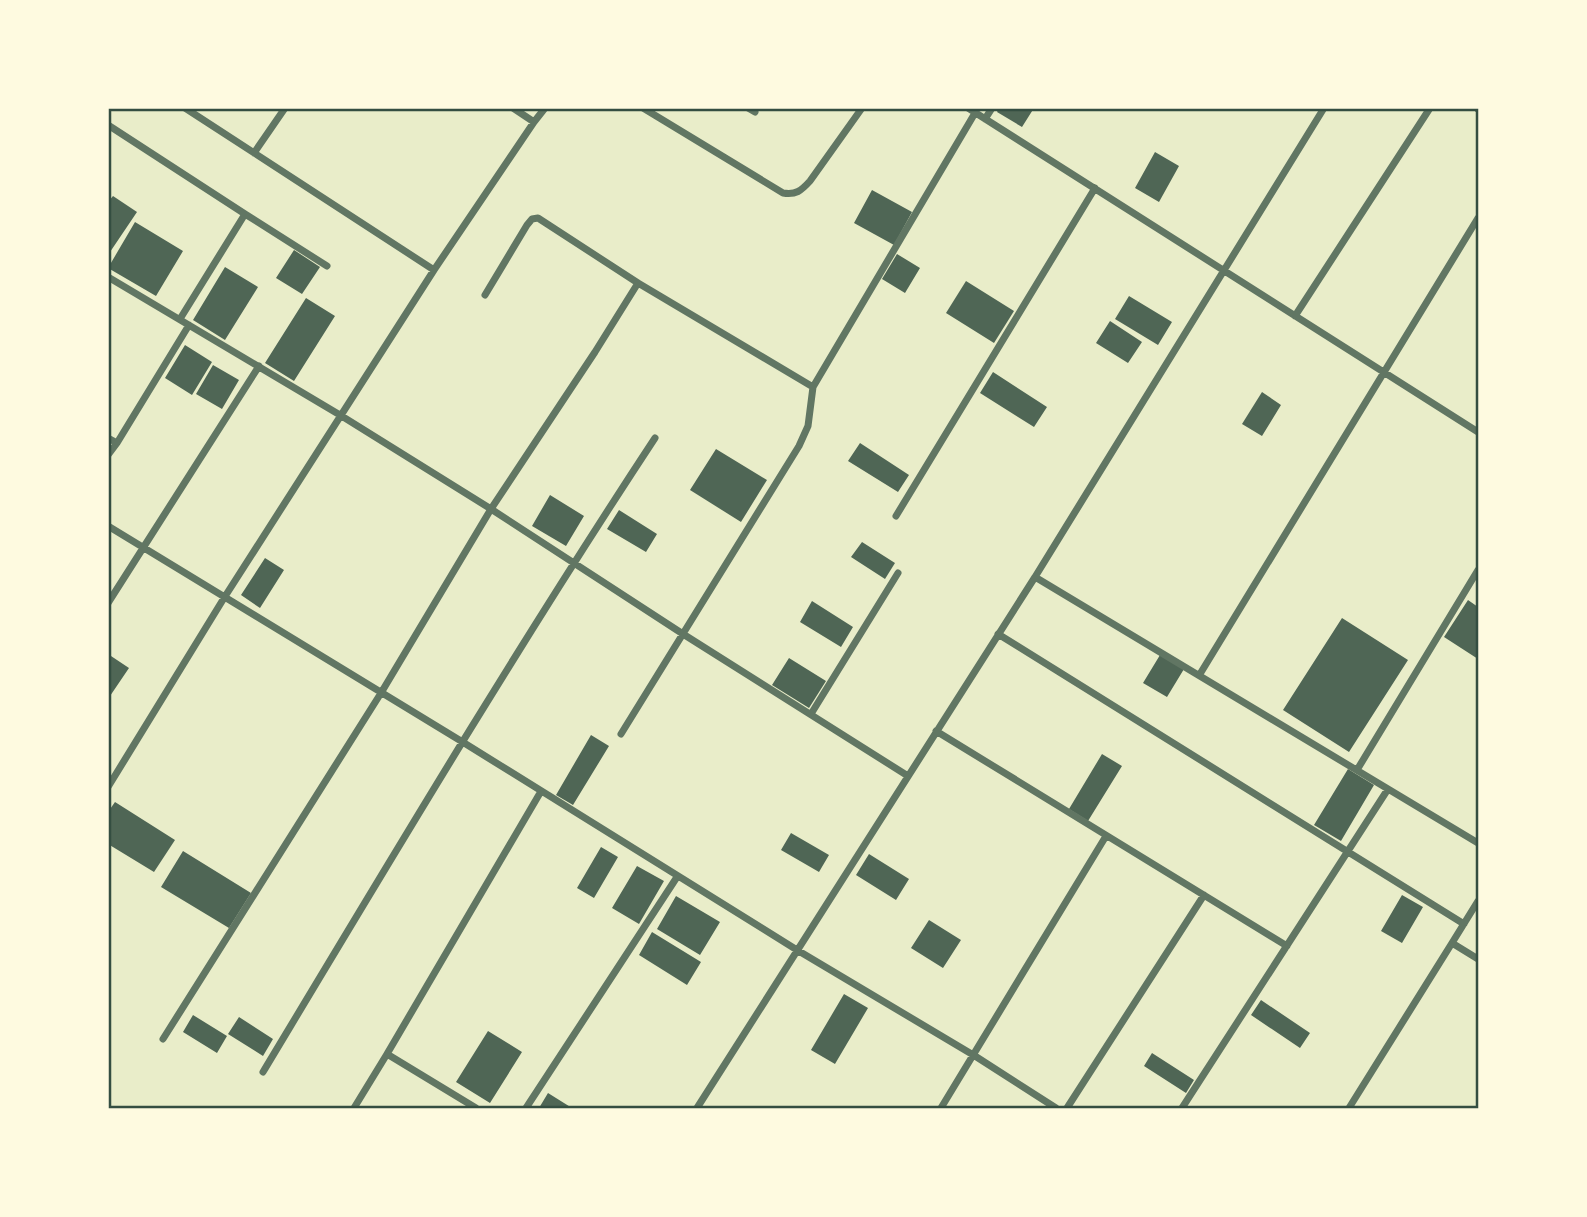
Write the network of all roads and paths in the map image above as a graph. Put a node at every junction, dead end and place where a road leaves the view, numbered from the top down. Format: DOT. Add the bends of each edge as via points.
graph roads {
  1 [pos="185,108"];
  2 [pos="285,108"];
  3 [pos="513,108"];
  4 [pos="545,108"];
  5 [pos="643,108"];
  6 [pos="862,108"];
  7 [pos="992,108"];
  8 [pos="1324,108"];
  9 [pos="1430,108"];
  10 [pos="971,111"];
  11 [pos="985,119"];
  12 [pos="534,122"];
  13 [pos="108,125"];
  14 [pos="254,153"];
  15 [pos="1095,188"];
  16 [pos="245,214"];
  17 [pos="1479,218"];
  18 [pos="327,266"];
  19 [pos="434,270"];
  20 [pos="1224,270"];
  21 [pos="108,277"];
  22 [pos="638,283"];
  23 [pos="485,295"];
  24 [pos="1295,316"];
  25 [pos="180,319"];
  26 [pos="189,325"];
  27 [pos="259,366"];
  28 [pos="1383,371"];
  29 [pos="813,387"];
  30 [pos="340,415"];
  31 [pos="1479,432"];
  32 [pos="108,438"];
  33 [pos="655,438"];
  34 [pos="117,443"];
  35 [pos="108,455"];
  36 [pos="491,509"];
  37 [pos="896,516"];
  38 [pos="108,526"];
  39 [pos="142,548"];
  40 [pos="573,562"];
  41 [pos="1479,570"];
  42 [pos="898,573"];
  43 [pos="1035,577"];
  44 [pos="224,598"];
  45 [pos="108,603"];
  46 [pos="998,634"];
  47 [pos="683,635"];
  48 [pos="1200,674"];
  49 [pos="381,693"];
  50 [pos="811,714"];
  51 [pos="936,731"];
  52 [pos="621,734"];
  53 [pos="461,741"];
  54 [pos="1357,770"];
  55 [pos="908,776"];
  56 [pos="108,787"];
  57 [pos="1388,789"];
  58 [pos="540,793"];
  59 [pos="1106,836"];
  60 [pos="1479,843"];
  61 [pos="1348,852"];
  62 [pos="677,877"];
  63 [pos="1204,895"];
  64 [pos="1479,901"];
  65 [pos="1464,924"];
  66 [pos="1452,943"];
  67 [pos="1287,946"];
  68 [pos="797,950"];
  69 [pos="1479,959"];
  70 [pos="163,1039"];
  71 [pos="387,1054"];
  72 [pos="975,1056"];
  73 [pos="262,1072"];
  74 [pos="354,1108"];
  75 [pos="476,1108"];
  76 [pos="526,1108"];
  77 [pos="697,1108"];
  78 [pos="941,1108"];
  79 [pos="1056,1108"];
  80 [pos="1067,1108"];
  81 [pos="1182,1108"];
  82 [pos="1349,1108"];
  1 -- 14 [label="street"];
  2 -- 14 [label="street"];
  3 -- 12 [label="street"];
  4 -- 12 [label="street"];
  5 -- 6 [label="street" via="793,195 810,181"];
  7 -- 11 [label="street"];
  8 -- 20 [label="street"];
  9 -- 24 [label="street"];
  10 -- 11 [label="street"];
  10 -- 29 [label="street"];
  11 -- 15 [label="street"];
  12 -- 19 [label="street"];
  13 -- 16 [label="street"];
  14 -- 19 [label="street"];
  15 -- 20 [label="street"];
  15 -- 37 [label="street"];
  16 -- 18 [label="street"];
  16 -- 25 [label="street"];
  17 -- 28 [label="street"];
  19 -- 30 [label="street"];
  20 -- 24 [label="street"];
  20 -- 43 [label="street"];
  21 -- 25 [label="street"];
  22 -- 23 [label="street" via="538,218 527,225"];
  22 -- 29 [label="street"];
  22 -- 36 [label="street"];
  24 -- 28 [label="street"];
  25 -- 26 [label="street"];
  26 -- 27 [label="street"];
  26 -- 34 [label="street"];
  27 -- 30 [label="street"];
  27 -- 39 [label="street"];
  28 -- 31 [label="street"];
  28 -- 48 [label="street"];
  29 -- 47 [label="street" via="808,426 799,446"];
  30 -- 36 [label="street"];
  30 -- 44 [label="street"];
  32 -- 34 [label="street"];
  33 -- 40 [label="street"];
  34 -- 35 [label="street"];
  36 -- 40 [label="street"];
  36 -- 49 [label="street"];
  38 -- 39 [label="street"];
  39 -- 44 [label="street"];
  39 -- 45 [label="street"];
  40 -- 47 [label="street"];
  40 -- 53 [label="street"];
  41 -- 54 [label="street"];
  42 -- 50 [label="street"];
  43 -- 46 [label="street"];
  43 -- 48 [label="street"];
  44 -- 49 [label="street"];
  44 -- 56 [label="street"];
  46 -- 51 [label="street"];
  46 -- 61 [label="street"];
  47 -- 50 [label="street"];
  47 -- 52 [label="street"];
  48 -- 54 [label="street"];
  49 -- 53 [label="street"];
  49 -- 70 [label="street"];
  50 -- 55 [label="street"];
  51 -- 55 [label="street"];
  51 -- 59 [label="street"];
  53 -- 58 [label="street"];
  53 -- 73 [label="street"];
  54 -- 57 [label="street"];
  55 -- 68 [label="street"];
  57 -- 60 [label="street"];
  57 -- 61 [label="street"];
  58 -- 62 [label="street"];
  58 -- 71 [label="street"];
  59 -- 63 [label="street"];
  59 -- 72 [label="street"];
  61 -- 65 [label="street"];
  61 -- 67 [label="street"];
  62 -- 68 [label="street"];
  62 -- 76 [label="street"];
  63 -- 67 [label="street"];
  63 -- 80 [label="street"];
  64 -- 65 [label="street"];
  65 -- 66 [label="street"];
  66 -- 69 [label="street"];
  66 -- 82 [label="street"];
  67 -- 81 [label="street"];
  68 -- 72 [label="street"];
  68 -- 77 [label="street"];
  71 -- 74 [label="street"];
  71 -- 75 [label="street"];
  72 -- 78 [label="street"];
  72 -- 79 [label="street"];
}
